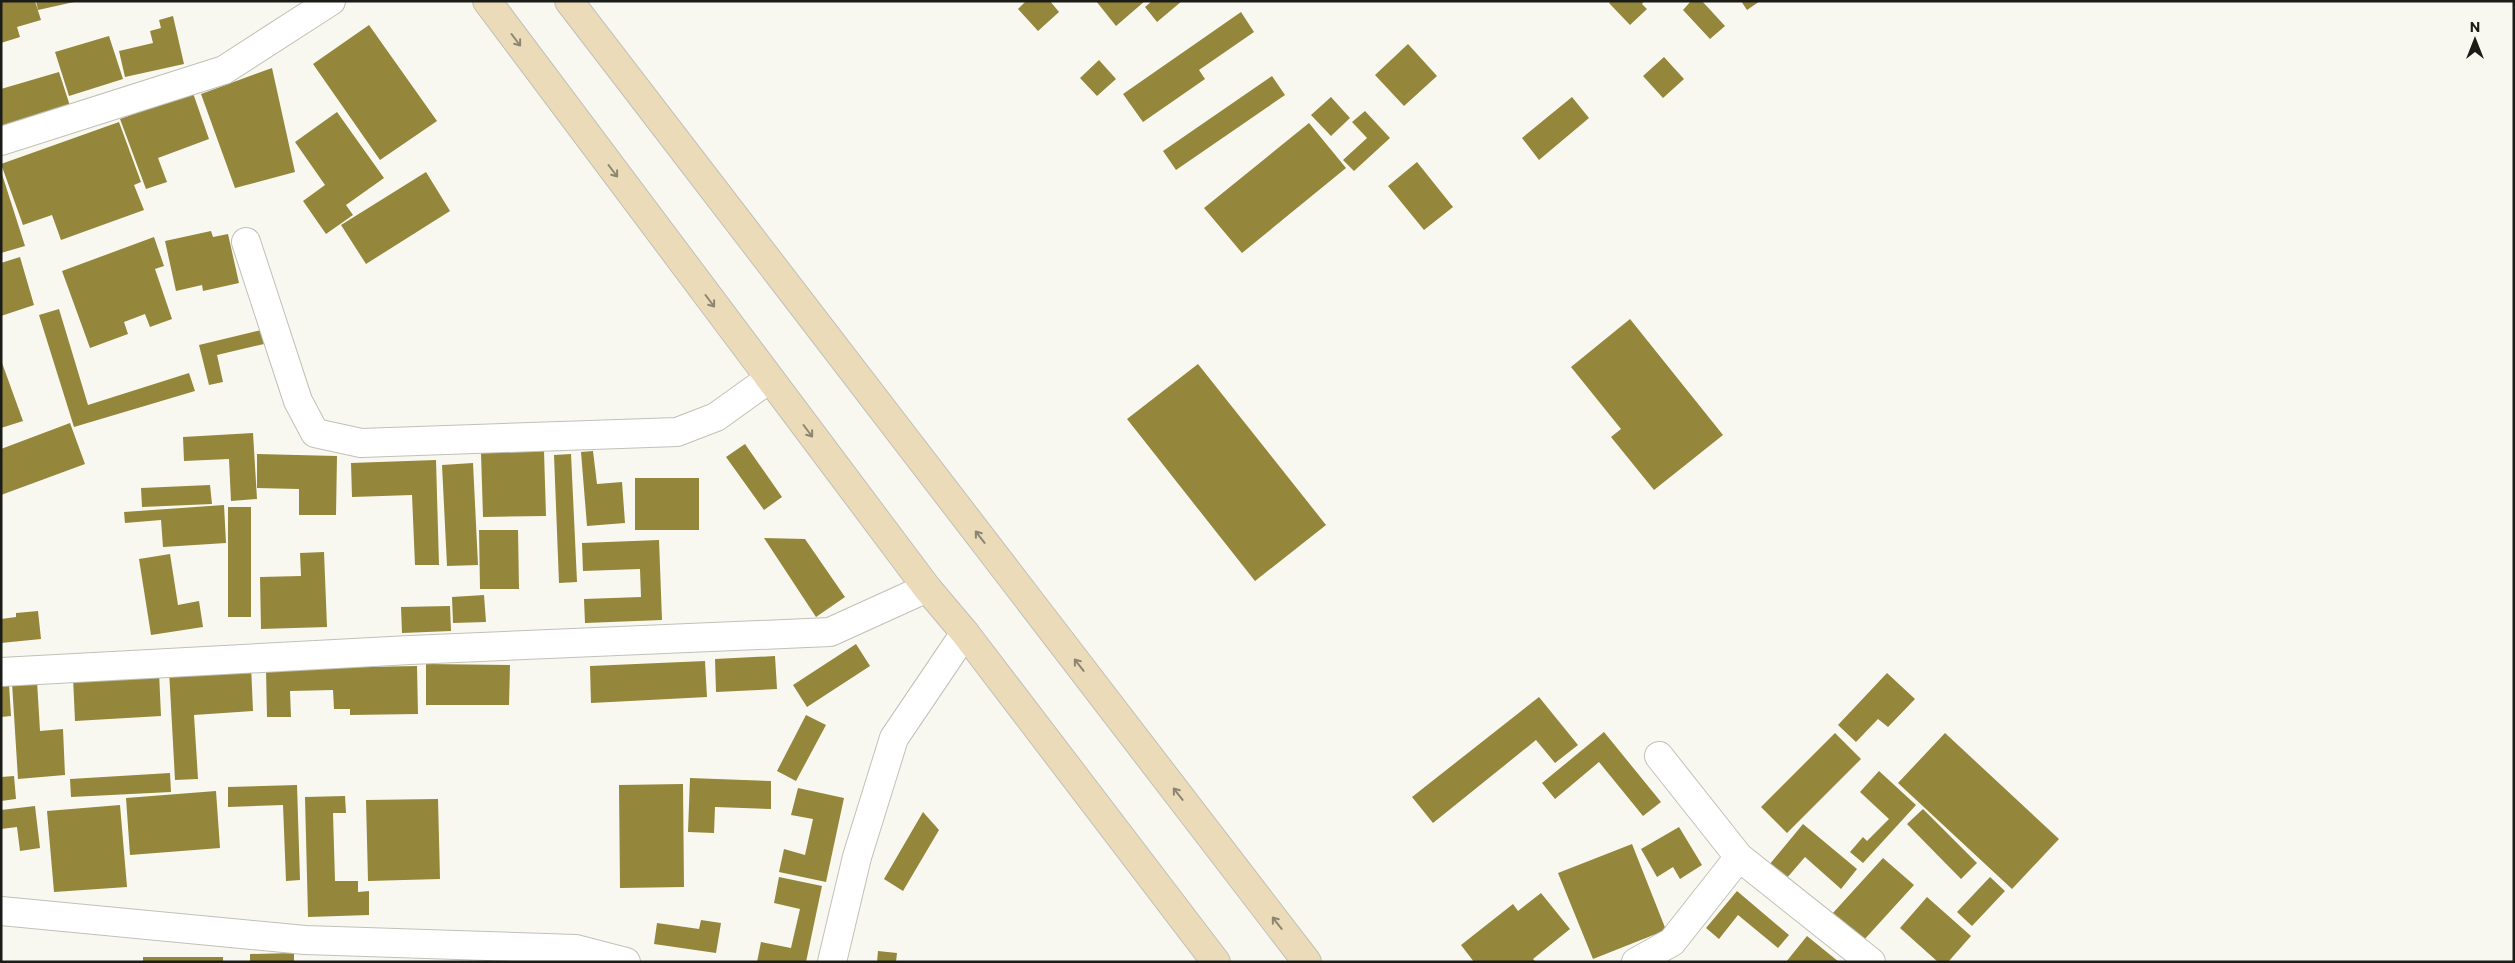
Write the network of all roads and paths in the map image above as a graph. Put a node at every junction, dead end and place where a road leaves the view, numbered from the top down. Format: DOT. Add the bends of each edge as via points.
graph roads {
  1 [pos="331,1"];
  2 [pos="487,1"];
  3 [pos="569,1"];
  4 [pos="1,141"];
  5 [pos="246,242"];
  6 [pos="769,380"];
  7 [pos="927,588"];
  8 [pos="965,633"];
  9 [pos="1,672"];
  10 [pos="1659,756"];
  11 [pos="1740,857"];
  12 [pos="1,911"];
  13 [pos="626,962"];
  14 [pos="832,962"];
  15 [pos="1216,962"];
  16 [pos="1307,962"];
  17 [pos="1636,962"];
  18 [pos="1871,962"];
  1 -- 4 [label="street" via="224,70"];
  2 -- 6 [label="main road, one-way"];
  16 -- 3 [label="main road, one-way"];
  5 -- 6 [label="street" via="298,401 315,433 361,443 677,432 716,418"];
  6 -- 7 [label="main road, one-way"];
  7 -- 8 [label="main road"];
  7 -- 9 [label="street" via="830,632"];
  8 -- 14 [label="street" via="894,738 857,857"];
  8 -- 15 [label="main road"];
  10 -- 11 [label="street"];
  11 -- 17 [label="street" via="1672,942"];
  11 -- 18 [label="street"];
  12 -- 13 [label="street" via="305,940 576,949"];
}
